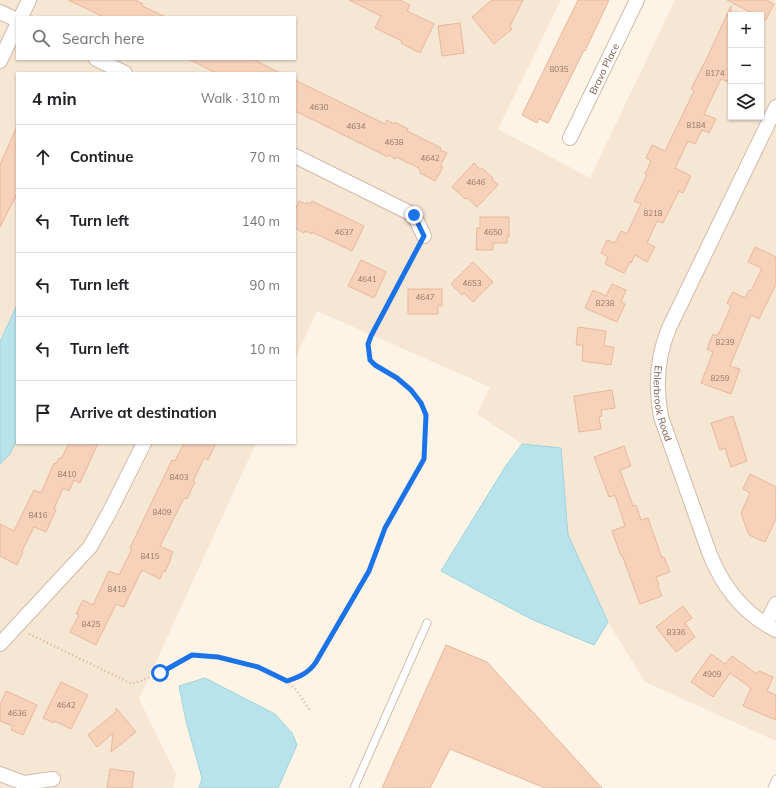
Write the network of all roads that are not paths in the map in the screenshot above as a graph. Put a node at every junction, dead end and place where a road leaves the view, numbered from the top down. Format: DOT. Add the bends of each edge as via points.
graph roads {
  1 [pos="29,0"];
  2 [pos="637,0"];
  3 [pos="0,12"];
  4 [pos="21,16"];
  5 [pos="16,20"];
  6 [pos="16,27"];
  7 [pos="98,60"];
  8 [pos="0,61"];
  9 [pos="123,72"];
  10 [pos="776,107"];
  11 [pos="570,138"];
  12 [pos="296,156"];
  13 [pos="424,236"];
  14 [pos="144,444"];
  15 [pos="776,604"];
  16 [pos="427,623"];
  17 [pos="771,627"];
  18 [pos="0,644"];
  19 [pos="0,774"];
  20 [pos="53,779"];
  21 [pos="776,779"];
  22 [pos="354,788"];
  23 [pos="772,788"];
  1 -- 4 [label="street"];
  2 -- 11 [label="street, Bravo Place"];
  3 -- 5 [label="street"];
  6 -- 8 [label="street"];
  7 -- 9 [label="street"];
  10 -- 17 [label="street, Ehlerbrook Road" via="669,328 660,355 657,383 661,417 718,574 734,597 760,621"];
  12 -- 13 [label="street" via="414,215"];
  14 -- 18 [label="street" via="90,547"];
  15 -- 17 [label="street"];
  16 -- 22 [label="lane"];
  19 -- 20 [label="street" via="24,784"];
  21 -- 23 [label="lane"];
}
